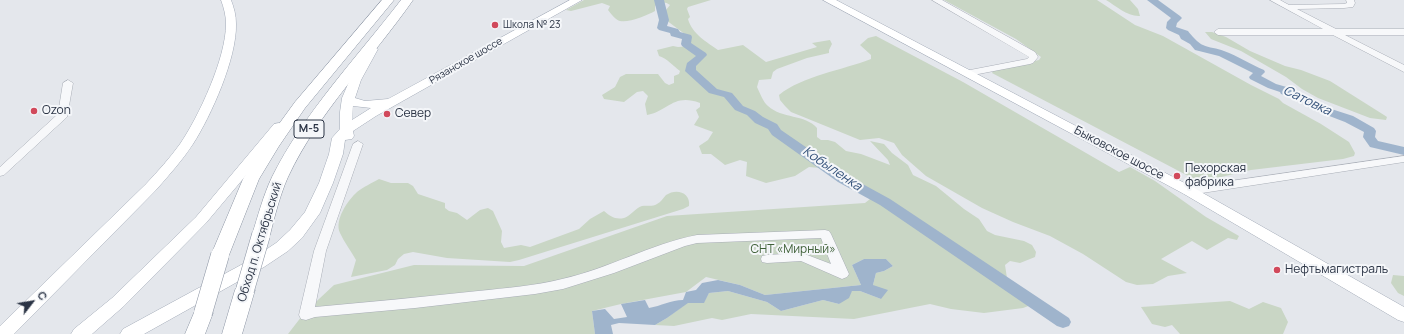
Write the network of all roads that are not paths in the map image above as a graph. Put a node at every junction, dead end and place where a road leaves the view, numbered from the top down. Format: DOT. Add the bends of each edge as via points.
graph roads {
  1 [pos="226,0"];
  2 [pos="388,0"];
  3 [pos="407,0"];
  4 [pos="577,0"];
  5 [pos="828,0"];
  6 [pos="936,0"];
  7 [pos="1274,0"];
  8 [pos="1350,0"];
  9 [pos="1289,7"];
  10 [pos="1333,31"];
  11 [pos="1218,32"];
  12 [pos="1404,32"];
  13 [pos="380,37"];
  14 [pos="1404,69"];
  15 [pos="968,73"];
  16 [pos="68,83"];
  17 [pos="414,91"];
  18 [pos="348,98"];
  19 [pos="300,105"];
  20 [pos="350,138"];
  21 [pos="1404,159"];
  22 [pos="0,173"];
  23 [pos="1189,191"];
  24 [pos="767,259"];
  25 [pos="1404,315"];
  26 [pos="3,334"];
  27 [pos="80,334"];
  28 [pos="129,334"];
  29 [pos="144,334"];
  30 [pos="195,334"];
  31 [pos="232,334"];
  1 -- 26 [label="main road" via="231,10 230,42 220,75 194,132 180,153 144,194"];
  2 -- 19 [label="highway, Обход п. Октябрьский / М-5"];
  3 -- 13 [label="highway, М-5"];
  4 -- 17 [label="main road, Рязанское шоссе" via="510,35"];
  5 -- 15 [label="main road, Быковское шоссе"];
  6 -- 15 [label="street" via="1034,57 1030,61"];
  7 -- 9 [label="street"];
  8 -- 9 [label="street" via="1350,5 1344,6"];
  9 -- 10 [label="street"];
  10 -- 11 [label="street"];
  10 -- 12 [label="street"];
  10 -- 14 [label="street"];
  13 -- 18 [label="main road, М-5" via="351,86"];
  13 -- 31 [label="highway, Обход п. Октябрьский / М-5, bridge" via="327,101 280,176"];
  15 -- 23 [label="main road, Быковское шоссе"];
  16 -- 22 [label="street" via="62,115"];
  17 -- 18 [label="main road" via="378,104 362,104"];
  17 -- 20 [label="main road, Рязанское шоссе" via="357,129"];
  18 -- 20 [label="main road, М-5"];
  19 -- 27 [label="main road" via="243,168 201,220 118,302"];
  19 -- 30 [label="highway, Обход п. Октябрьский / М-5, bridge" via="270,146 251,179 220,255"];
  20 -- 24 [label="street" via="306,315 314,312 415,303 563,284 609,270 682,242 711,238 824,234 842,274 802,257"];
  20 -- 28 [label="main road" via="339,138 326,183 314,207 296,234 282,247 258,263"];
  20 -- 29 [label="main road, М-5" via="321,212 304,236 264,267"];
  21 -- 23 [label="street"];
  23 -- 25 [label="main road, Быковское шоссе"];
}
